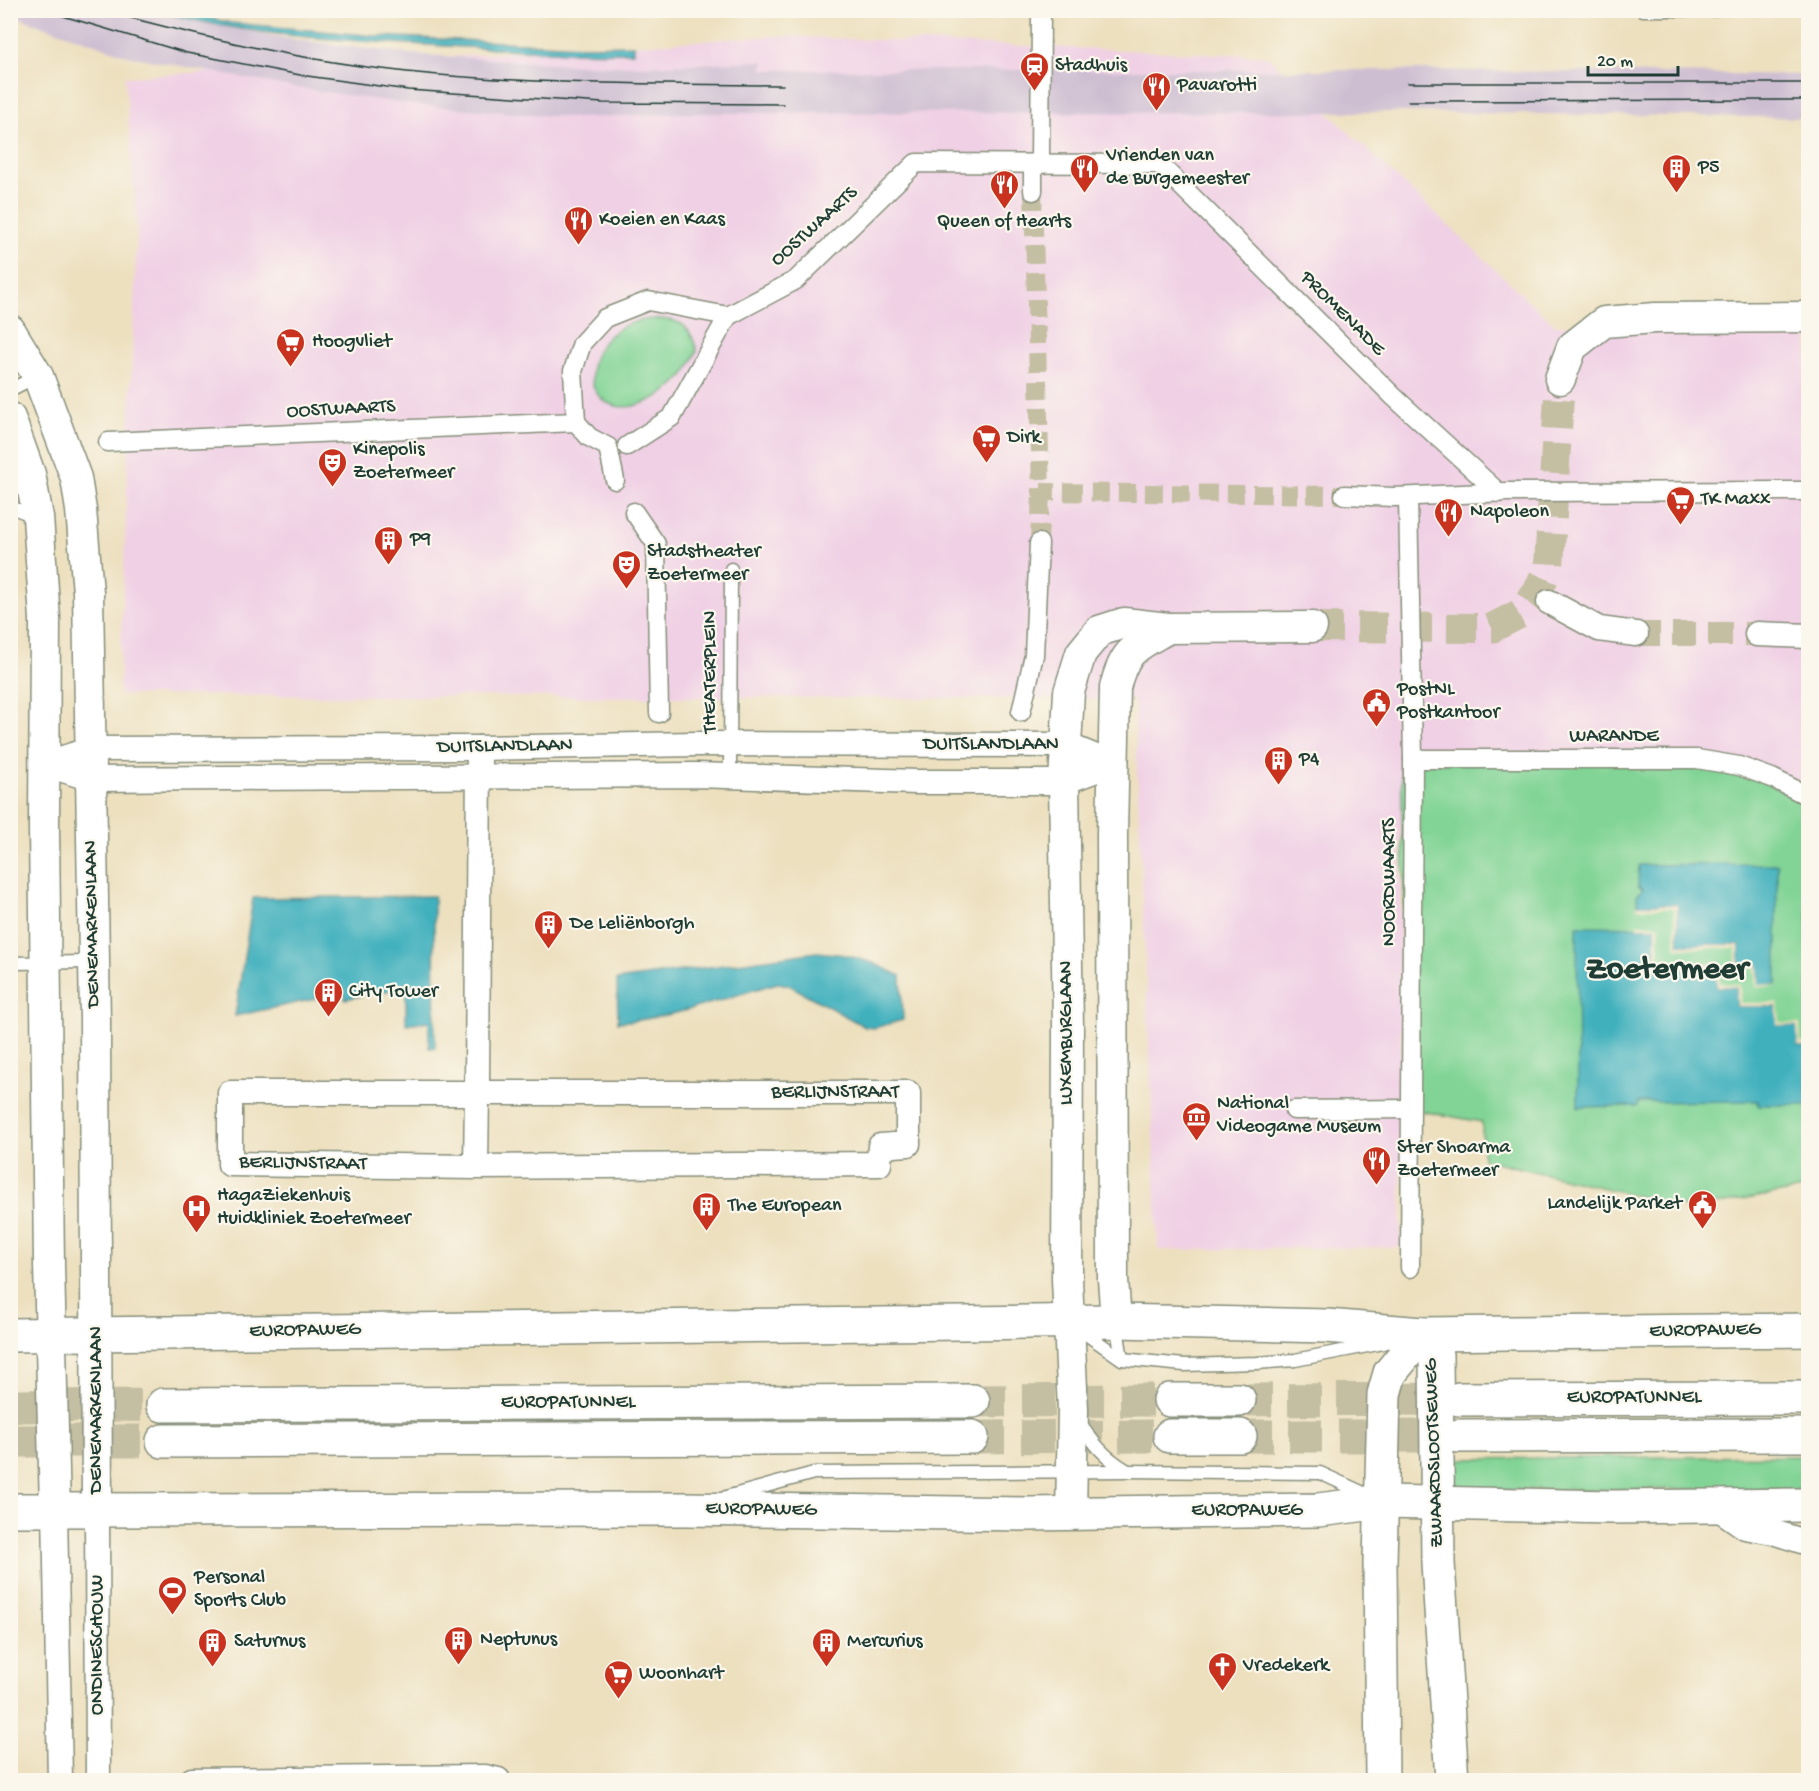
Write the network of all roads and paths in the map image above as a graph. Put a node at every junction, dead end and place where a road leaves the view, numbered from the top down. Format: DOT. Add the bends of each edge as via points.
graph roads {
  1 [pos="1643,10"];
  2 [pos="1714,10"];
  3 [pos="1041,12"];
  4 [pos="1036,164"];
  5 [pos="1033,191"];
  6 [pos="728,316"];
  7 [pos="1809,317"];
  8 [pos="10,330"];
  9 [pos="39,376"];
  10 [pos="1560,379"];
  11 [pos="10,390"];
  12 [pos="10,418"];
  13 [pos="576,422"];
  14 [pos="108,442"];
  15 [pos="627,446"];
  16 [pos="615,480"];
  17 [pos="1809,491"];
  18 [pos="1498,493"];
  19 [pos="1344,495"];
  20 [pos="1408,496"];
  21 [pos="24,512"];
  22 [pos="634,512"];
  23 [pos="1039,543"];
  24 [pos="731,569"];
  25 [pos="1549,602"];
  26 [pos="1312,627"];
  27 [pos="1168,628"];
  28 [pos="1636,634"];
  29 [pos="1757,634"];
  30 [pos="1809,636"];
  31 [pos="1021,712"];
  32 [pos="659,713"];
  33 [pos="730,744"];
  34 [pos="1067,745"];
  35 [pos="479,748"];
  36 [pos="91,749"];
  37 [pos="1413,759"];
  38 [pos="45,764"];
  39 [pos="1113,764"];
  40 [pos="730,775"];
  41 [pos="478,777"];
  42 [pos="91,779"];
  43 [pos="1064,782"];
  44 [pos="1809,796"];
  45 [pos="46,962"];
  46 [pos="94,962"];
  47 [pos="10,963"];
  48 [pos="477,1093"];
  49 [pos="1410,1109"];
  50 [pos="1294,1110"];
  51 [pos="476,1167"];
  52 [pos="1410,1268"];
  53 [pos="1068,1321"];
  54 [pos="1116,1321"];
  55 [pos="1809,1330"];
  56 [pos="52,1334"];
  57 [pos="96,1334"];
  58 [pos="1422,1334"];
  59 [pos="10,1335"];
  60 [pos="1122,1359"];
  61 [pos="1809,1398"];
  62 [pos="1459,1399"];
  63 [pos="1170,1400"];
  64 [pos="1239,1400"];
  65 [pos="973,1401"];
  66 [pos="163,1405"];
  67 [pos="1072,1410"];
  68 [pos="1809,1435"];
  69 [pos="1170,1436"];
  70 [pos="1240,1436"];
  71 [pos="1459,1436"];
  72 [pos="972,1437"];
  73 [pos="163,1441"];
  74 [pos="1127,1471"];
  75 [pos="1071,1472"];
  76 [pos="1439,1501"];
  77 [pos="1383,1502"];
  78 [pos="1809,1505"];
  79 [pos="1715,1506"];
  80 [pos="685,1509"];
  81 [pos="10,1510"];
  82 [pos="55,1510"];
  83 [pos="97,1510"];
  84 [pos="1071,1513"];
  85 [pos="1809,1543"];
  86 [pos="60,1780"];
  87 [pos="98,1780"];
  88 [pos="192,1780"];
  89 [pos="287,1780"];
  90 [pos="498,1780"];
  91 [pos="1382,1780"];
  92 [pos="1452,1780"];
  1 -- 2 [label="lane"];
  3 -- 4 [label="street"];
  4 -- 5 [label="street"];
  4 -- 6 [label="street, OOSTWAARTS" via="916,164 796,280"];
  4 -- 18 [label="street, PROMENADE" via="1159,164 1394,397"];
  6 -- 13 [label="street" via="648,301 605,318 582,343 573,371"];
  6 -- 15 [label="street" via="672,417"];
  7 -- 10 [label="street" via="1604,322 1572,348"];
  8 -- 9 [label="street, DENEMARKENLAAN"];
  9 -- 11 [label="lane"];
  9 -- 36 [label="street, DENEMARKENLAAN" via="76,478 81,510 88,591"];
  12 -- 21 [label="street" via="30,474"];
  13 -- 14 [label="street, OOSTWAARTS"];
  13 -- 16 [label="street" via="589,437 608,447"];
  17 -- 18 [label="street"];
  18 -- 20 [label="street"];
  19 -- 20 [label="street"];
  20 -- 37 [label="street, NOORDWAARTS"];
  21 -- 38 [label="street" via="45,619"];
  22 -- 32 [label="street" via="656,544"];
  23 -- 31 [label="street" via="1034,655"];
  24 -- 33 [label="lane, THEATERPLEIN"];
  25 -- 28 [label="street" via="1599,629"];
  26 -- 27 [label="street, LUXEMBURGLAAN"];
  27 -- 34 [label="street, LUXEMBURGLAAN" via="1124,624 1100,632 1081,653 1069,692"];
  27 -- 39 [label="street" via="1130,652 1119,672"];
  29 -- 30 [label="street"];
  33 -- 34 [label="street, DUITSLANDLAAN"];
  33 -- 35 [label="street, DUITSLANDLAAN"];
  33 -- 40 [label="lane, THEATERPLEIN"];
  34 -- 39 [label="street, DUITSLANDLAAN"];
  34 -- 43 [label="street, LUXEMBURGLAAN"];
  35 -- 36 [label="street, DUITSLANDLAAN"];
  35 -- 41 [label="street"];
  36 -- 38 [label="street, DUITSLANDLAAN"];
  36 -- 42 [label="street, DENEMARKENLAAN"];
  37 -- 44 [label="street, WARANDE" via="1697,759 1739,766"];
  37 -- 49 [label="street, NOORDWAARTS"];
  38 -- 42 [label="street, DUITSLANDLAAN"];
  38 -- 45 [label="street"];
  39 -- 43 [label="street, DUITSLANDLAAN"];
  39 -- 54 [label="street"];
  40 -- 41 [label="street, DUITSLANDLAAN"];
  40 -- 43 [label="street, DUITSLANDLAAN" via="917,782"];
  41 -- 42 [label="street, DUITSLANDLAAN"];
  41 -- 48 [label="street"];
  42 -- 46 [label="street, DENEMARKENLAAN"];
  43 -- 53 [label="street, LUXEMBURGLAAN"];
  45 -- 46 [label="lane"];
  45 -- 47 [label="lane"];
  45 -- 56 [label="street"];
  46 -- 57 [label="street, DENEMARKENLAAN"];
  48 -- 51 [label="street"];
  48 -- 51 [label="street, BERLIJNSTRAAT" via="230,1093 230,1164"];
  48 -- 51 [label="street, BERLIJNSTRAAT" via="908,1093 908,1144 880,1146 879,1164"];
  49 -- 50 [label="street"];
  49 -- 52 [label="street, NOORDWAARTS"];
  53 -- 54 [label="main road, EUROPAWEG"];
  53 -- 57 [label="main road, EUROPAWEG"];
  53 -- 60 [label="lane, EUROPAWEG"];
  53 -- 67 [label="street, LUXEMBURGLAAN"];
  54 -- 58 [label="main road, EUROPAWEG" via="1328,1326"];
  54 -- 60 [label="lane"];
  55 -- 58 [label="main road, EUROPAWEG"];
  56 -- 57 [label="main road, EUROPAWEG"];
  56 -- 59 [label="main road, EUROPAWEG"];
  56 -- 82 [label="street"];
  57 -- 83 [label="street, DENEMARKENLAAN"];
  58 -- 60 [label="lane, EUROPAWEG" via="1294,1360 1184,1365"];
  58 -- 76 [label="main road, ZWAARDSLOOTSEWEG" via="1436,1354"];
  58 -- 77 [label="main road, ZWAARDSLOOTSEWEG" via="1390,1373 1384,1394"];
  61 -- 62 [label="main road, EUROPATUNNEL"];
  63 -- 64 [label="main road"];
  65 -- 66 [label="main road, EUROPATUNNEL"];
  67 -- 74 [label="lane" via="1094,1444"];
  67 -- 75 [label="street, LUXEMBURGLAAN"];
  68 -- 71 [label="main road, EUROPATUNNEL"];
  69 -- 70 [label="main road"];
  72 -- 73 [label="main road, EUROPATUNNEL"];
  74 -- 75 [label="lane, EUROPAWEG"];
  74 -- 77 [label="lane, EUROPAWEG" via="1320,1473"];
  75 -- 80 [label="lane, EUROPAWEG" via="814,1473"];
  75 -- 84 [label="street, LUXEMBURGLAAN"];
  76 -- 77 [label="main road, EUROPAWEG"];
  76 -- 79 [label="main road, EUROPAWEG" via="1505,1506"];
  76 -- 92 [label="main road, ZWAARDSLOOTSEWEG" via="1439,1586"];
  77 -- 84 [label="main road, EUROPAWEG" via="1318,1510"];
  77 -- 91 [label="main road, ZWAARDSLOOTSEWEG"];
  78 -- 79 [label="main road, EUROPAWEG"];
  79 -- 85 [label="street" via="1745,1527"];
  80 -- 83 [label="main road, EUROPAWEG"];
  80 -- 84 [label="main road, EUROPAWEG"];
  81 -- 82 [label="main road, EUROPAWEG"];
  82 -- 83 [label="main road, EUROPAWEG"];
  82 -- 86 [label="street, ONDINESCHOUW"];
  83 -- 87 [label="street, ONDINESCHOUW"];
  88 -- 89 [label="street"];
  89 -- 90 [label="street"];
}
